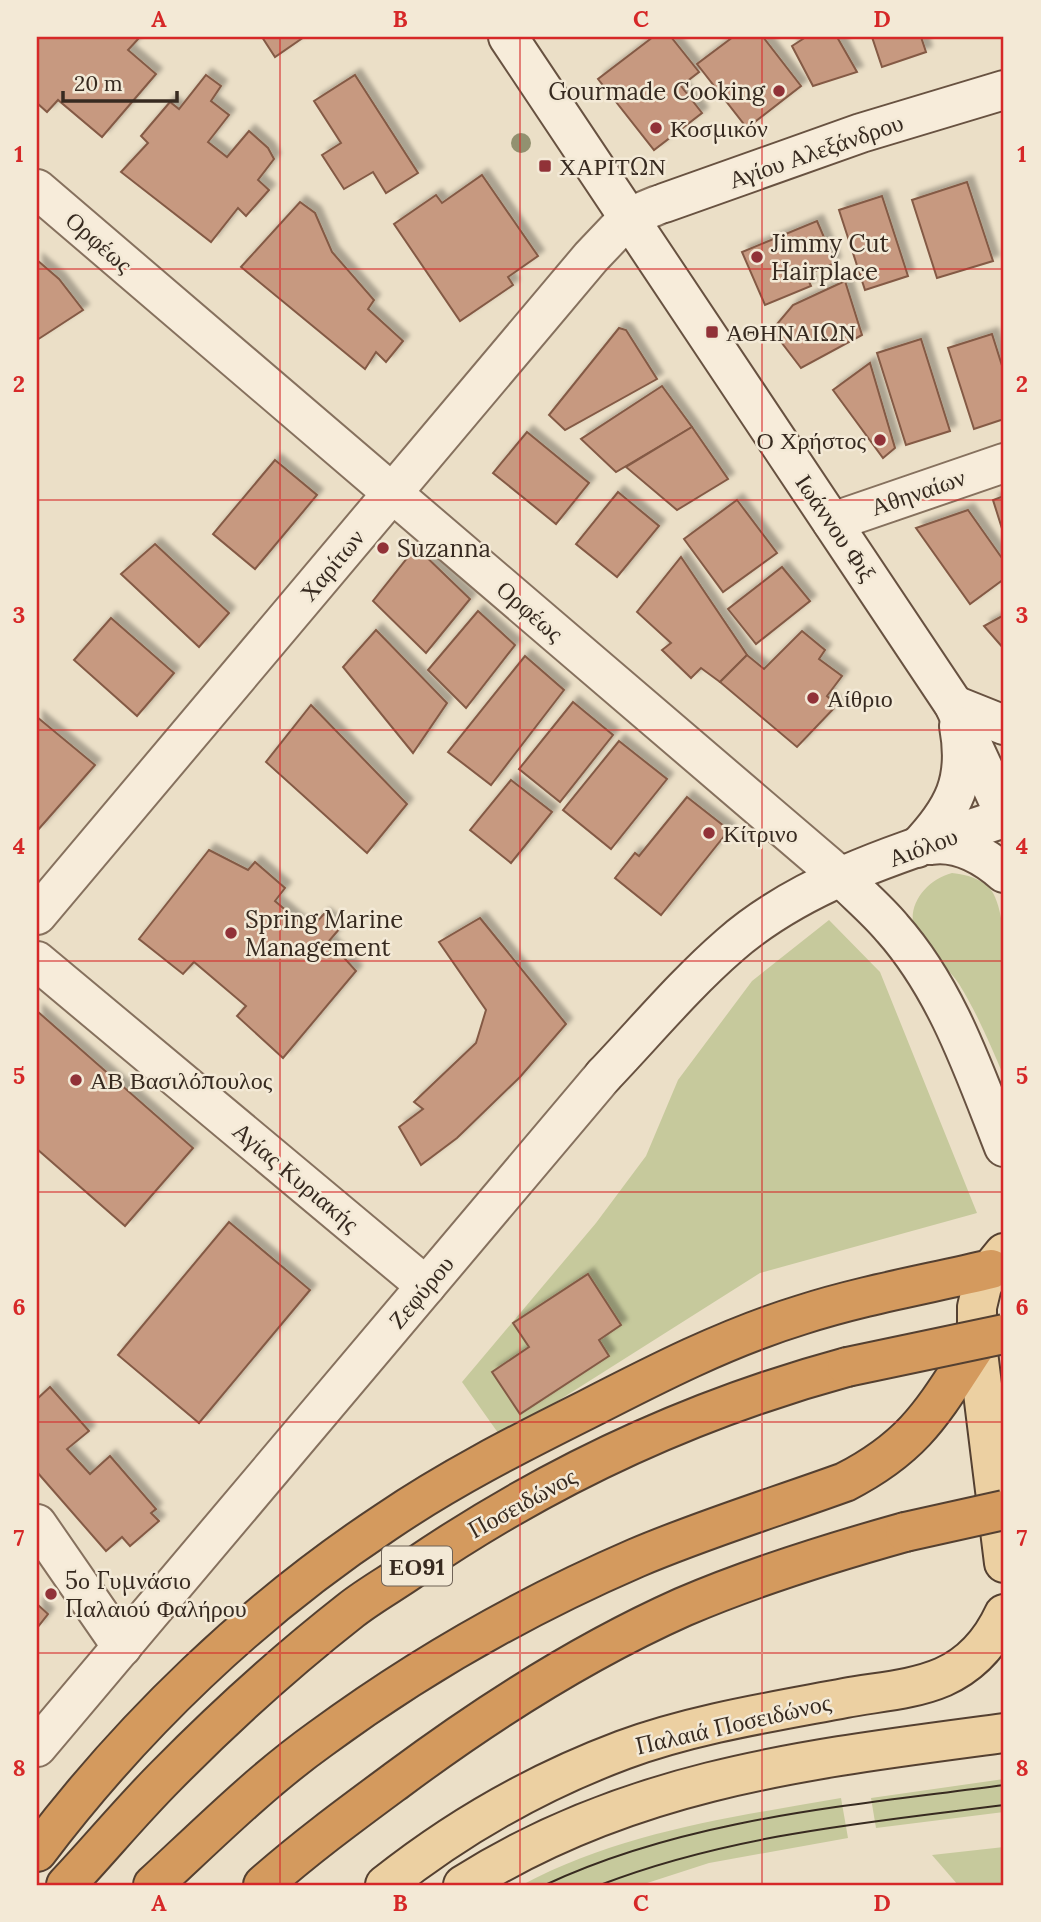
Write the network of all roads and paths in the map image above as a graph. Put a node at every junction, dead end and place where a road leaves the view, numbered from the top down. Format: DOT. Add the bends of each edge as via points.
graph roads {
  1 [pos="508,37"];
  2 [pos="1004,90"];
  3 [pos="37,189"];
  4 [pos="629,217"];
  5 [pos="1004,463"];
  6 [pos="392,493"];
  7 [pos="832,522"];
  8 [pos="954,705"];
  9 [pos="1004,726"];
  10 [pos="1004,816"];
  11 [pos="918,847"];
  12 [pos="1004,873"];
  13 [pos="842,878"];
  14 [pos="37,915"];
  15 [pos="891,927"];
  16 [pos="37,961"];
  17 [pos="1004,1147"];
  18 [pos="1000,1255"];
  19 [pos="426,1286"];
  20 [pos="990,1339"];
  21 [pos="1004,1510"];
  22 [pos="37,1524"];
  23 [pos="1004,1563"];
  24 [pos="1004,1614"];
  25 [pos="122,1647"];
  26 [pos="1004,1733"];
  27 [pos="37,1747"];
  28 [pos="37,1852"];
  29 [pos="66,1885"];
  30 [pos="153,1885"];
  31 [pos="263,1885"];
  32 [pos="385,1885"];
  33 [pos="463,1885"];
  1 -- 4 [label="street, Ιωάννου Φιξ"];
  2 -- 4 [label="street, Αγίου Αλεξάνδρου" via="862,133"];
  3 -- 6 [label="street, Ορφέως"];
  4 -- 6 [label="street, Χαρίτων"];
  4 -- 7 [label="street, Ιωάννου Φιξ"];
  5 -- 7 [label="street, Αθηναίων"];
  6 -- 13 [label="street, Ορφέως"];
  6 -- 14 [label="street, Χαρίτων"];
  7 -- 8 [label="street, Ιωάννου Φιξ"];
  8 -- 9 [label="street"];
  8 -- 10 [label="street, Ιωάννου Φιξ"];
  8 -- 11 [label="street" via="964,754 960,786 951,807"];
  10 -- 11 [label="street, Αιόλου"];
  11 -- 12 [label="street" via="944,843 963,847"];
  11 -- 13 [label="street, Αιόλου"];
  11 -- 15 [label="street" via="891,881"];
  13 -- 15 [label="street, Ορφέως"];
  13 -- 19 [label="street, Ζεφύρου" via="787,905 730,944 604,1075"];
  15 -- 17 [label="street, Ορφέως" via="958,1032"];
  16 -- 19 [label="street, Αγίας Κυριακής"];
  18 -- 20 [label="main road" via="977,1307"];
  18 -- 28 [label="highway" via="738,1337 522,1443 387,1521 277,1604 191,1678 114,1759"];
  19 -- 25 [label="street, Ζεφύρου"];
  20 -- 23 [label="main road"];
  20 -- 29 [label="highway, Ποσειδώνος / ΕΟ91, bridge" via="791,1382 681,1422 520,1501 354,1608 272,1676 164,1777"];
  20 -- 30 [label="highway" via="922,1427 873,1468 640,1556 525,1610 387,1691 318,1740 226,1816"];
  21 -- 31 [label="highway, bridge" via="905,1532 766,1575 600,1647 456,1736 328,1830"];
  22 -- 25 [label="street"];
  24 -- 32 [label="main road, Παλαιά Ποσειδώνος" via="983,1648 943,1676 739,1718 626,1749 518,1795 459,1830"];
  25 -- 27 [label="street, Ζεφύρου"];
  26 -- 33 [label="main road, Παλαιά Ποσειδώνος" via="785,1764 680,1789 578,1824"];
}
